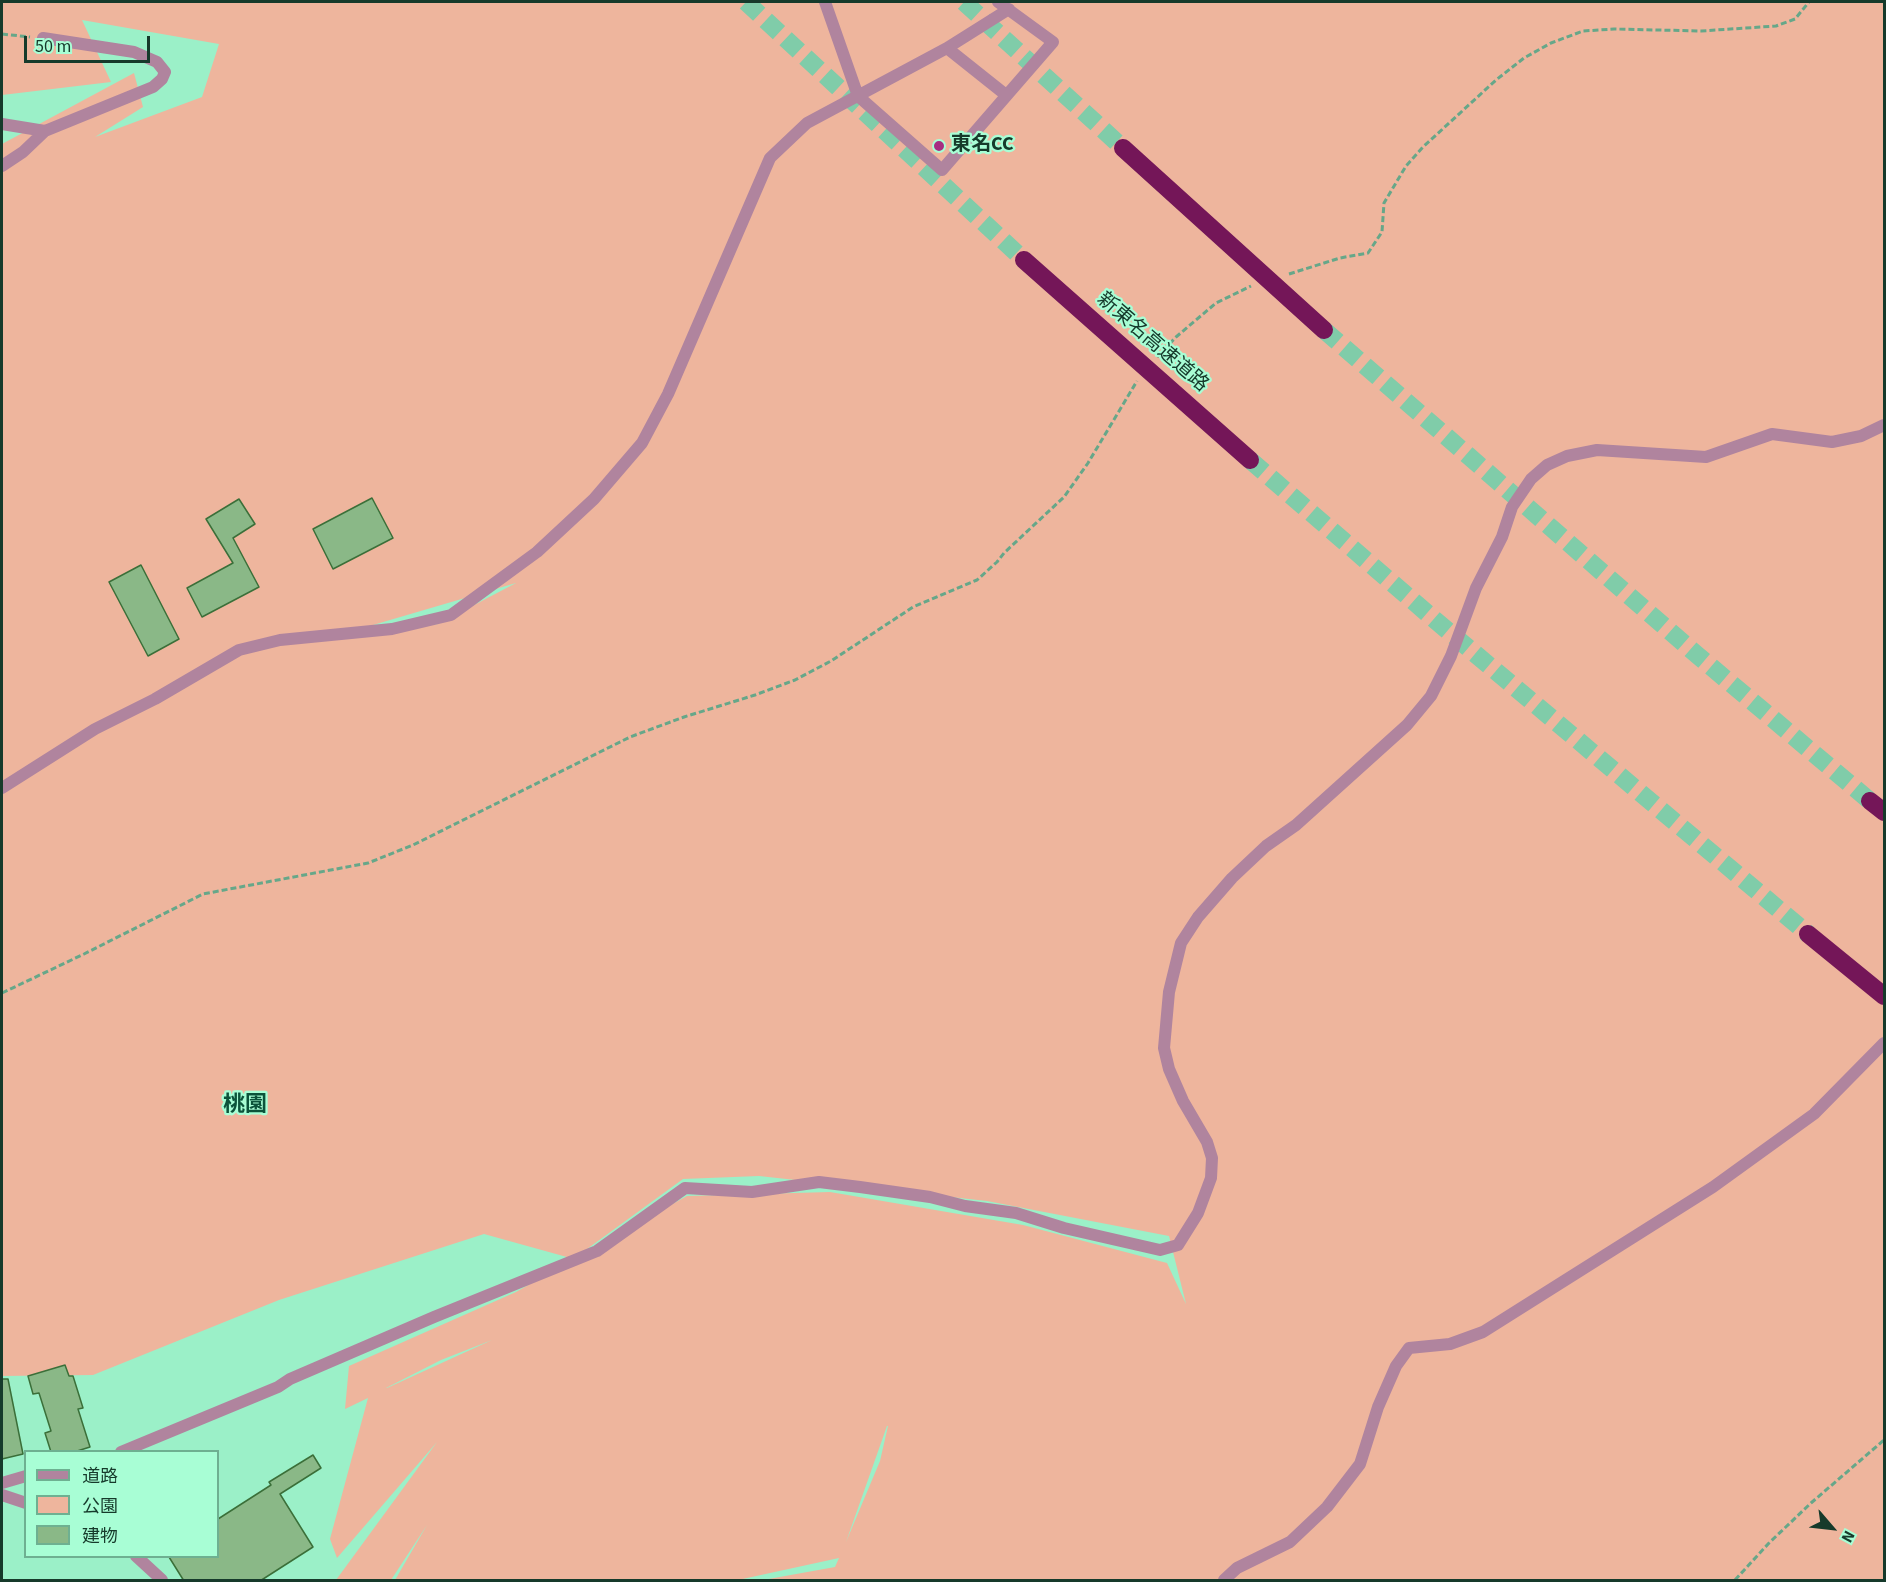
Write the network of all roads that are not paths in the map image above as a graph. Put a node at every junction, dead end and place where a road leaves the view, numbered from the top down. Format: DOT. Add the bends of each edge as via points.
graph roads {
  1 [pos="825,2"];
  2 [pos="998,2"];
  3 [pos="1009,9"];
  4 [pos="43,38"];
  5 [pos="947,48"];
  6 [pos="1006,95"];
  7 [pos="858,96"];
  8 [pos="2,124"];
  9 [pos="45,131"];
  10 [pos="1123,148"];
  11 [pos="2,166"];
  12 [pos="1023,260"];
  13 [pos="1324,330"];
  14 [pos="1884,425"];
  15 [pos="1250,460"];
  16 [pos="2,788"];
  17 [pos="1870,801"];
  18 [pos="1884,812"];
  19 [pos="1808,934"];
  20 [pos="1884,996"];
  21 [pos="1884,1043"];
  22 [pos="126,1450"];
  23 [pos="24,1477"];
  24 [pos="2,1484"];
  25 [pos="2,1495"];
  26 [pos="24,1502"];
  27 [pos="137,1558"];
  28 [pos="162,1581"];
  29 [pos="1224,1581"];
  1 -- 7 [label="street"];
  2 -- 3 [label="street"];
  3 -- 5 [label="street"];
  3 -- 6 [label="street" via="1053,42"];
  4 -- 9 [label="street" via="134,52 156,62 165,72 153,87"];
  5 -- 6 [label="street"];
  5 -- 7 [label="street"];
  6 -- 7 [label="street" via="942,170"];
  7 -- 16 [label="street" via="807,123 770,159 668,394 642,443 594,499 537,552 451,615 392,629 280,640 239,650 95,729"];
  8 -- 9 [label="street"];
  9 -- 11 [label="street"];
  10 -- 13 [label="highway, bridge"];
  12 -- 15 [label="highway, 新東名高速道路, bridge"];
  14 -- 22 [label="street" via="1861,436 1832,442 1772,434 1706,457 1597,450 1567,456 1547,465 1531,479 1512,507 1431,696 1407,725 1232,878 1181,943 1169,992 1164,1048 1178,1090 1207,1142 1212,1178 1198,1213 1178,1245 1160,1250 1131,1245 1016,1213 819,1182 752,1192 685,1188 597,1251"];
  17 -- 18 [label="highway"];
  19 -- 20 [label="highway"];
  21 -- 29 [label="street" via="1814,1114 1713,1187 1483,1332 1450,1344 1409,1348 1396,1366 1378,1407 1360,1464 1290,1542 1237,1568"];
  23 -- 24 [label="street"];
  25 -- 26 [label="street"];
  27 -- 28 [label="street"];
}
